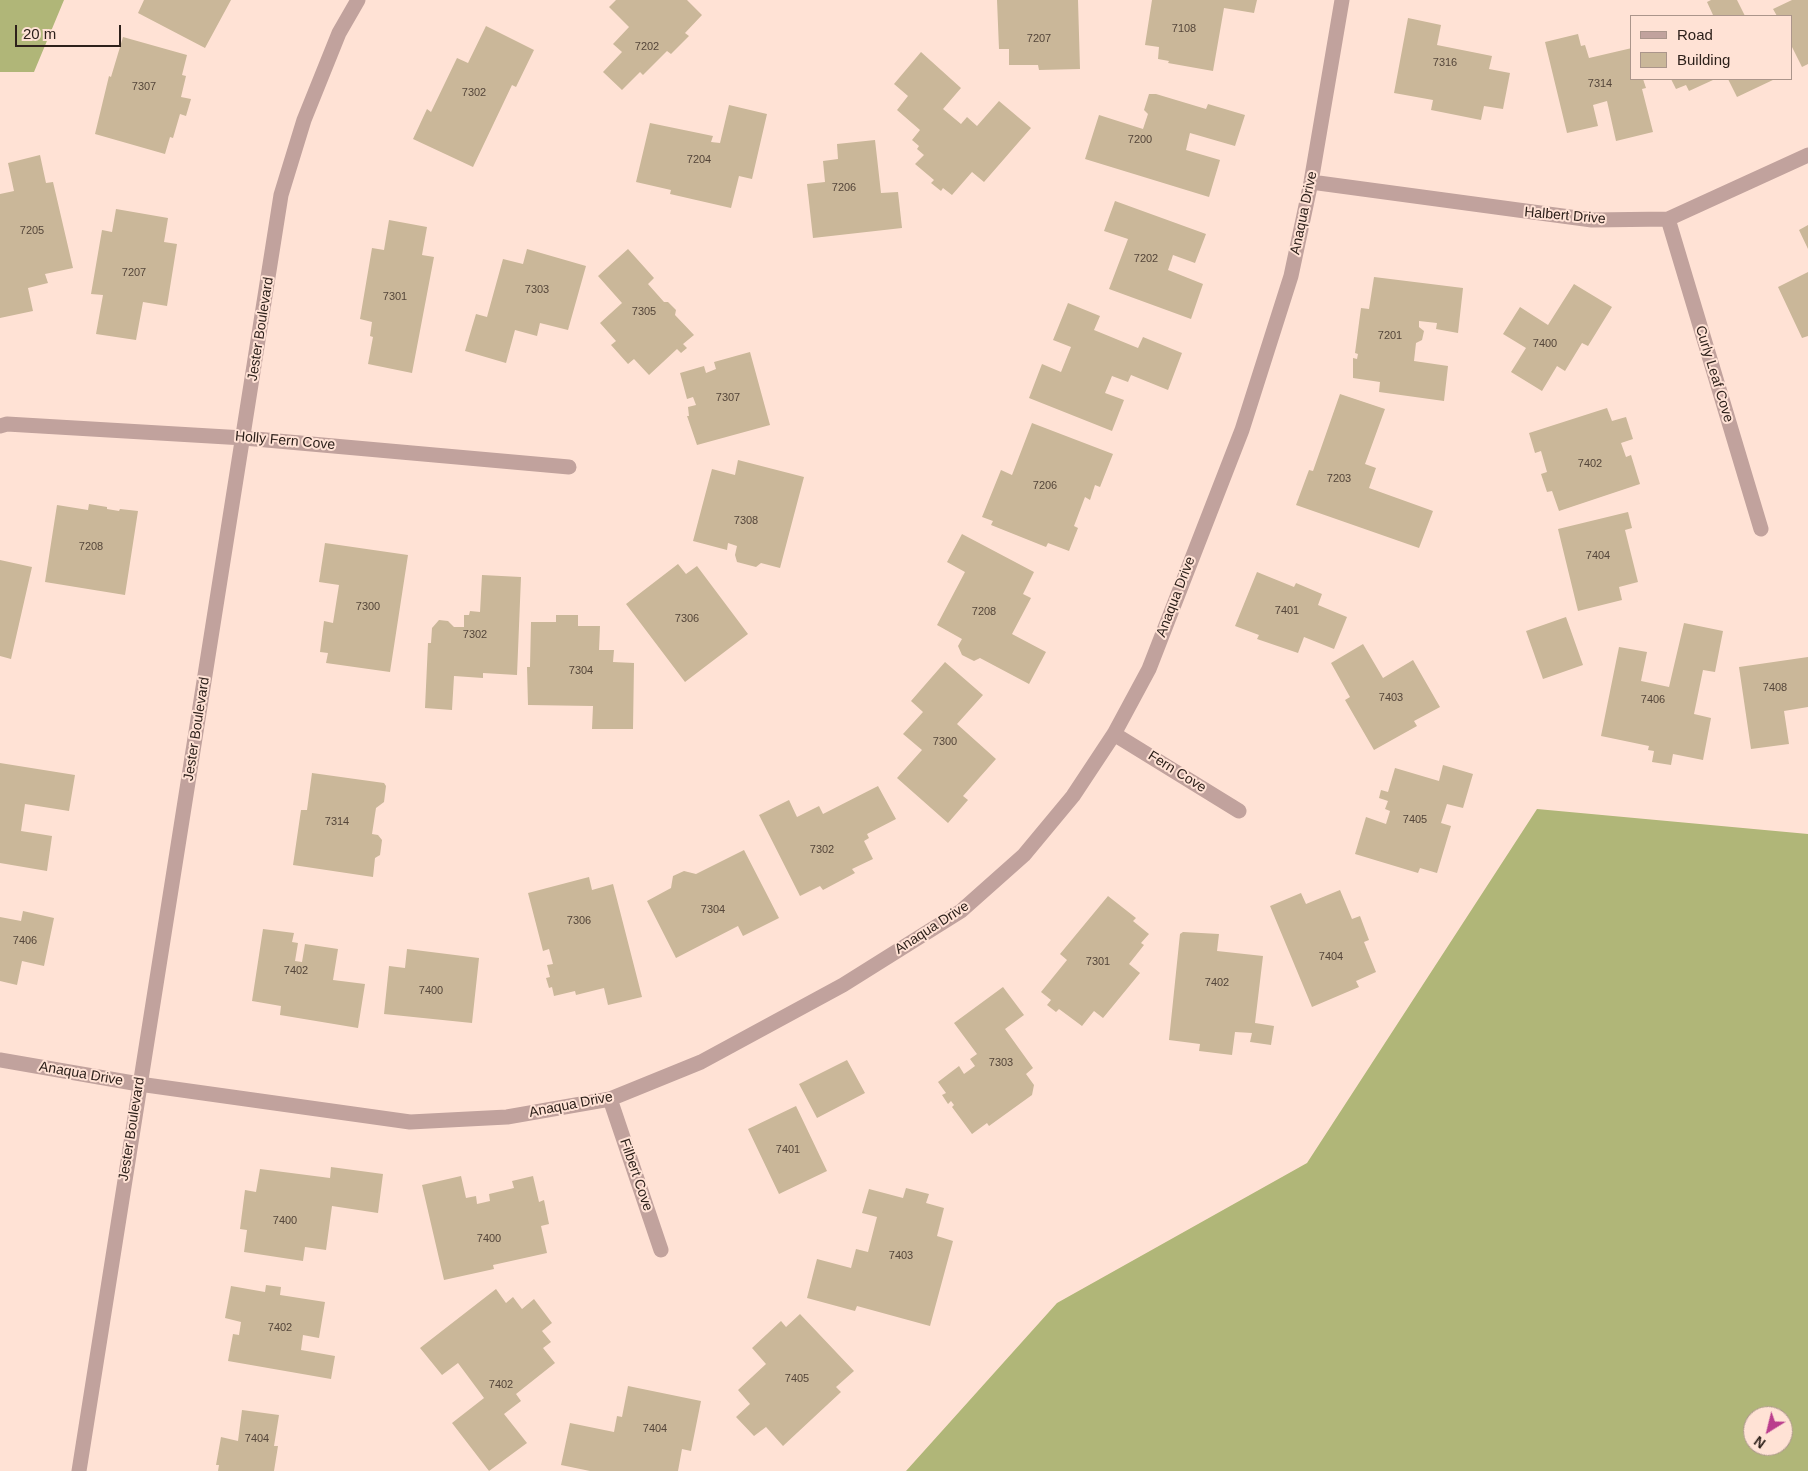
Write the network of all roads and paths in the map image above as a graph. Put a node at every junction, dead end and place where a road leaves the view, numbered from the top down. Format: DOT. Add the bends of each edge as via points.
graph roads {
  1 [pos="358,0"];
  2 [pos="1342,0"];
  3 [pos="1808,155"];
  4 [pos="1311,182"];
  5 [pos="1668,219"];
  6 [pos="0,426"];
  7 [pos="244,438"];
  8 [pos="569,468"];
  9 [pos="1761,529"];
  10 [pos="1114,734"];
  11 [pos="1239,811"];
  12 [pos="0,1060"];
  13 [pos="139,1084"];
  14 [pos="610,1099"];
  15 [pos="661,1250"];
  16 [pos="79,1471"];
  1 -- 7 [label="street, Jester Boulevard" via="339,33 307,111 281,195"];
  2 -- 4 [label="street, Anaqua Drive"];
  3 -- 5 [label="street, Halbert Drive"];
  4 -- 5 [label="street, Halbert Drive" via="1592,220"];
  4 -- 10 [label="street, Anaqua Drive" via="1291,276 1242,430 1149,669"];
  5 -- 9 [label="street, Curly Leaf Cove"];
  6 -- 7 [label="street, Holly Fern Cove"];
  7 -- 8 [label="street, Holly Fern Cove"];
  7 -- 13 [label="street, Jester Boulevard"];
  10 -- 11 [label="street, Fern Cove"];
  10 -- 14 [label="street, Anaqua Drive" via="1073,796 1024,855 961,911 843,985 701,1062"];
  12 -- 13 [label="street, Anaqua Drive"];
  13 -- 14 [label="street, Anaqua Drive" via="410,1122 507,1117"];
  13 -- 16 [label="street, Jester Boulevard"];
  14 -- 15 [label="street, Filbert Cove"];
}
